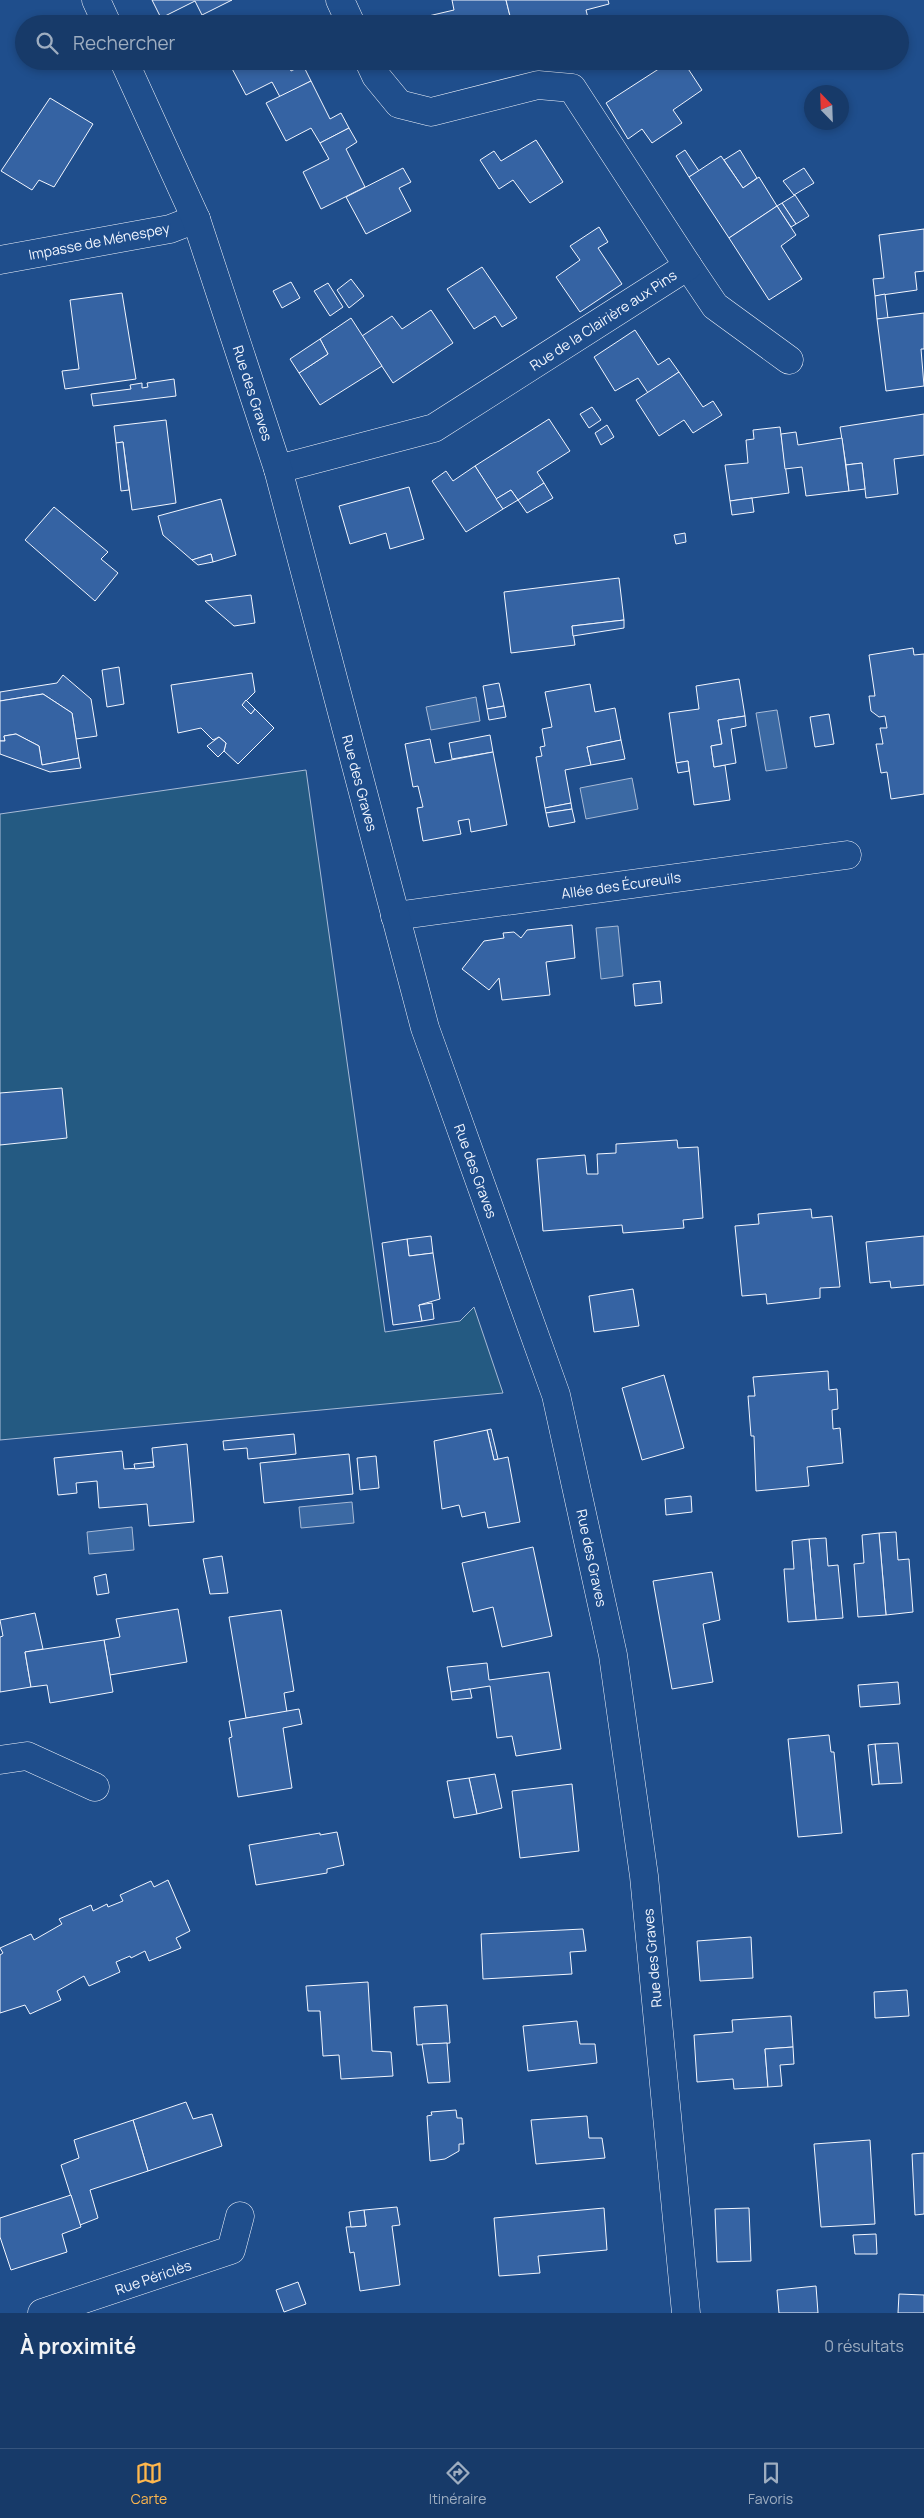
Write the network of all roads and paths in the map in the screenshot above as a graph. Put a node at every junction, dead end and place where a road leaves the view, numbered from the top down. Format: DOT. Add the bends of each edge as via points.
graph roads {
  1 [pos="96,0"];
  2 [pos="340,0"];
  3 [pos="103,15"];
  4 [pos="348,15"];
  5 [pos="128,70"];
  6 [pos="373,70"];
  7 [pos="196,219"];
  8 [pos="0,260"];
  9 [pos="688,266"];
  10 [pos="789,360"];
  11 [pos="278,469"];
  12 [pos="848,855"];
  13 [pos="395,916"];
  14 [pos="0,1760"];
  15 [pos="95,1786"];
  16 [pos="240,2216"];
  17 [pos="111,2303"];
  18 [pos="42,2313"];
  19 [pos="686,2313"];
  1 -- 3 [label="street"];
  2 -- 4 [label="street"];
  5 -- 7 [label="street, Rue des Graves"];
  6 -- 9 [label="street, Rue de la Clairière aux Pins" via="399,104 431,112 538,85 572,88"];
  7 -- 8 [label="street, Impasse de Ménespey" via="170,229"];
  7 -- 11 [label="street, Rue des Graves"];
  9 -- 10 [label="street" via="715,306"];
  9 -- 11 [label="street, Rue de la Clairière aux Pins" via="434,428"];
  11 -- 13 [label="street, Rue des Graves"];
  12 -- 13 [label="street, Allée des Écureuils"];
  13 -- 19 [label="street, Rue des Graves" via="425,1028 556,1395 612,1655 644,1876"];
  14 -- 15 [label="street" via="27,1756"];
  16 -- 17 [label="street, Rue Périclès" via="231,2250"];
  17 -- 18 [label="street, Rue Périclès"];
}
